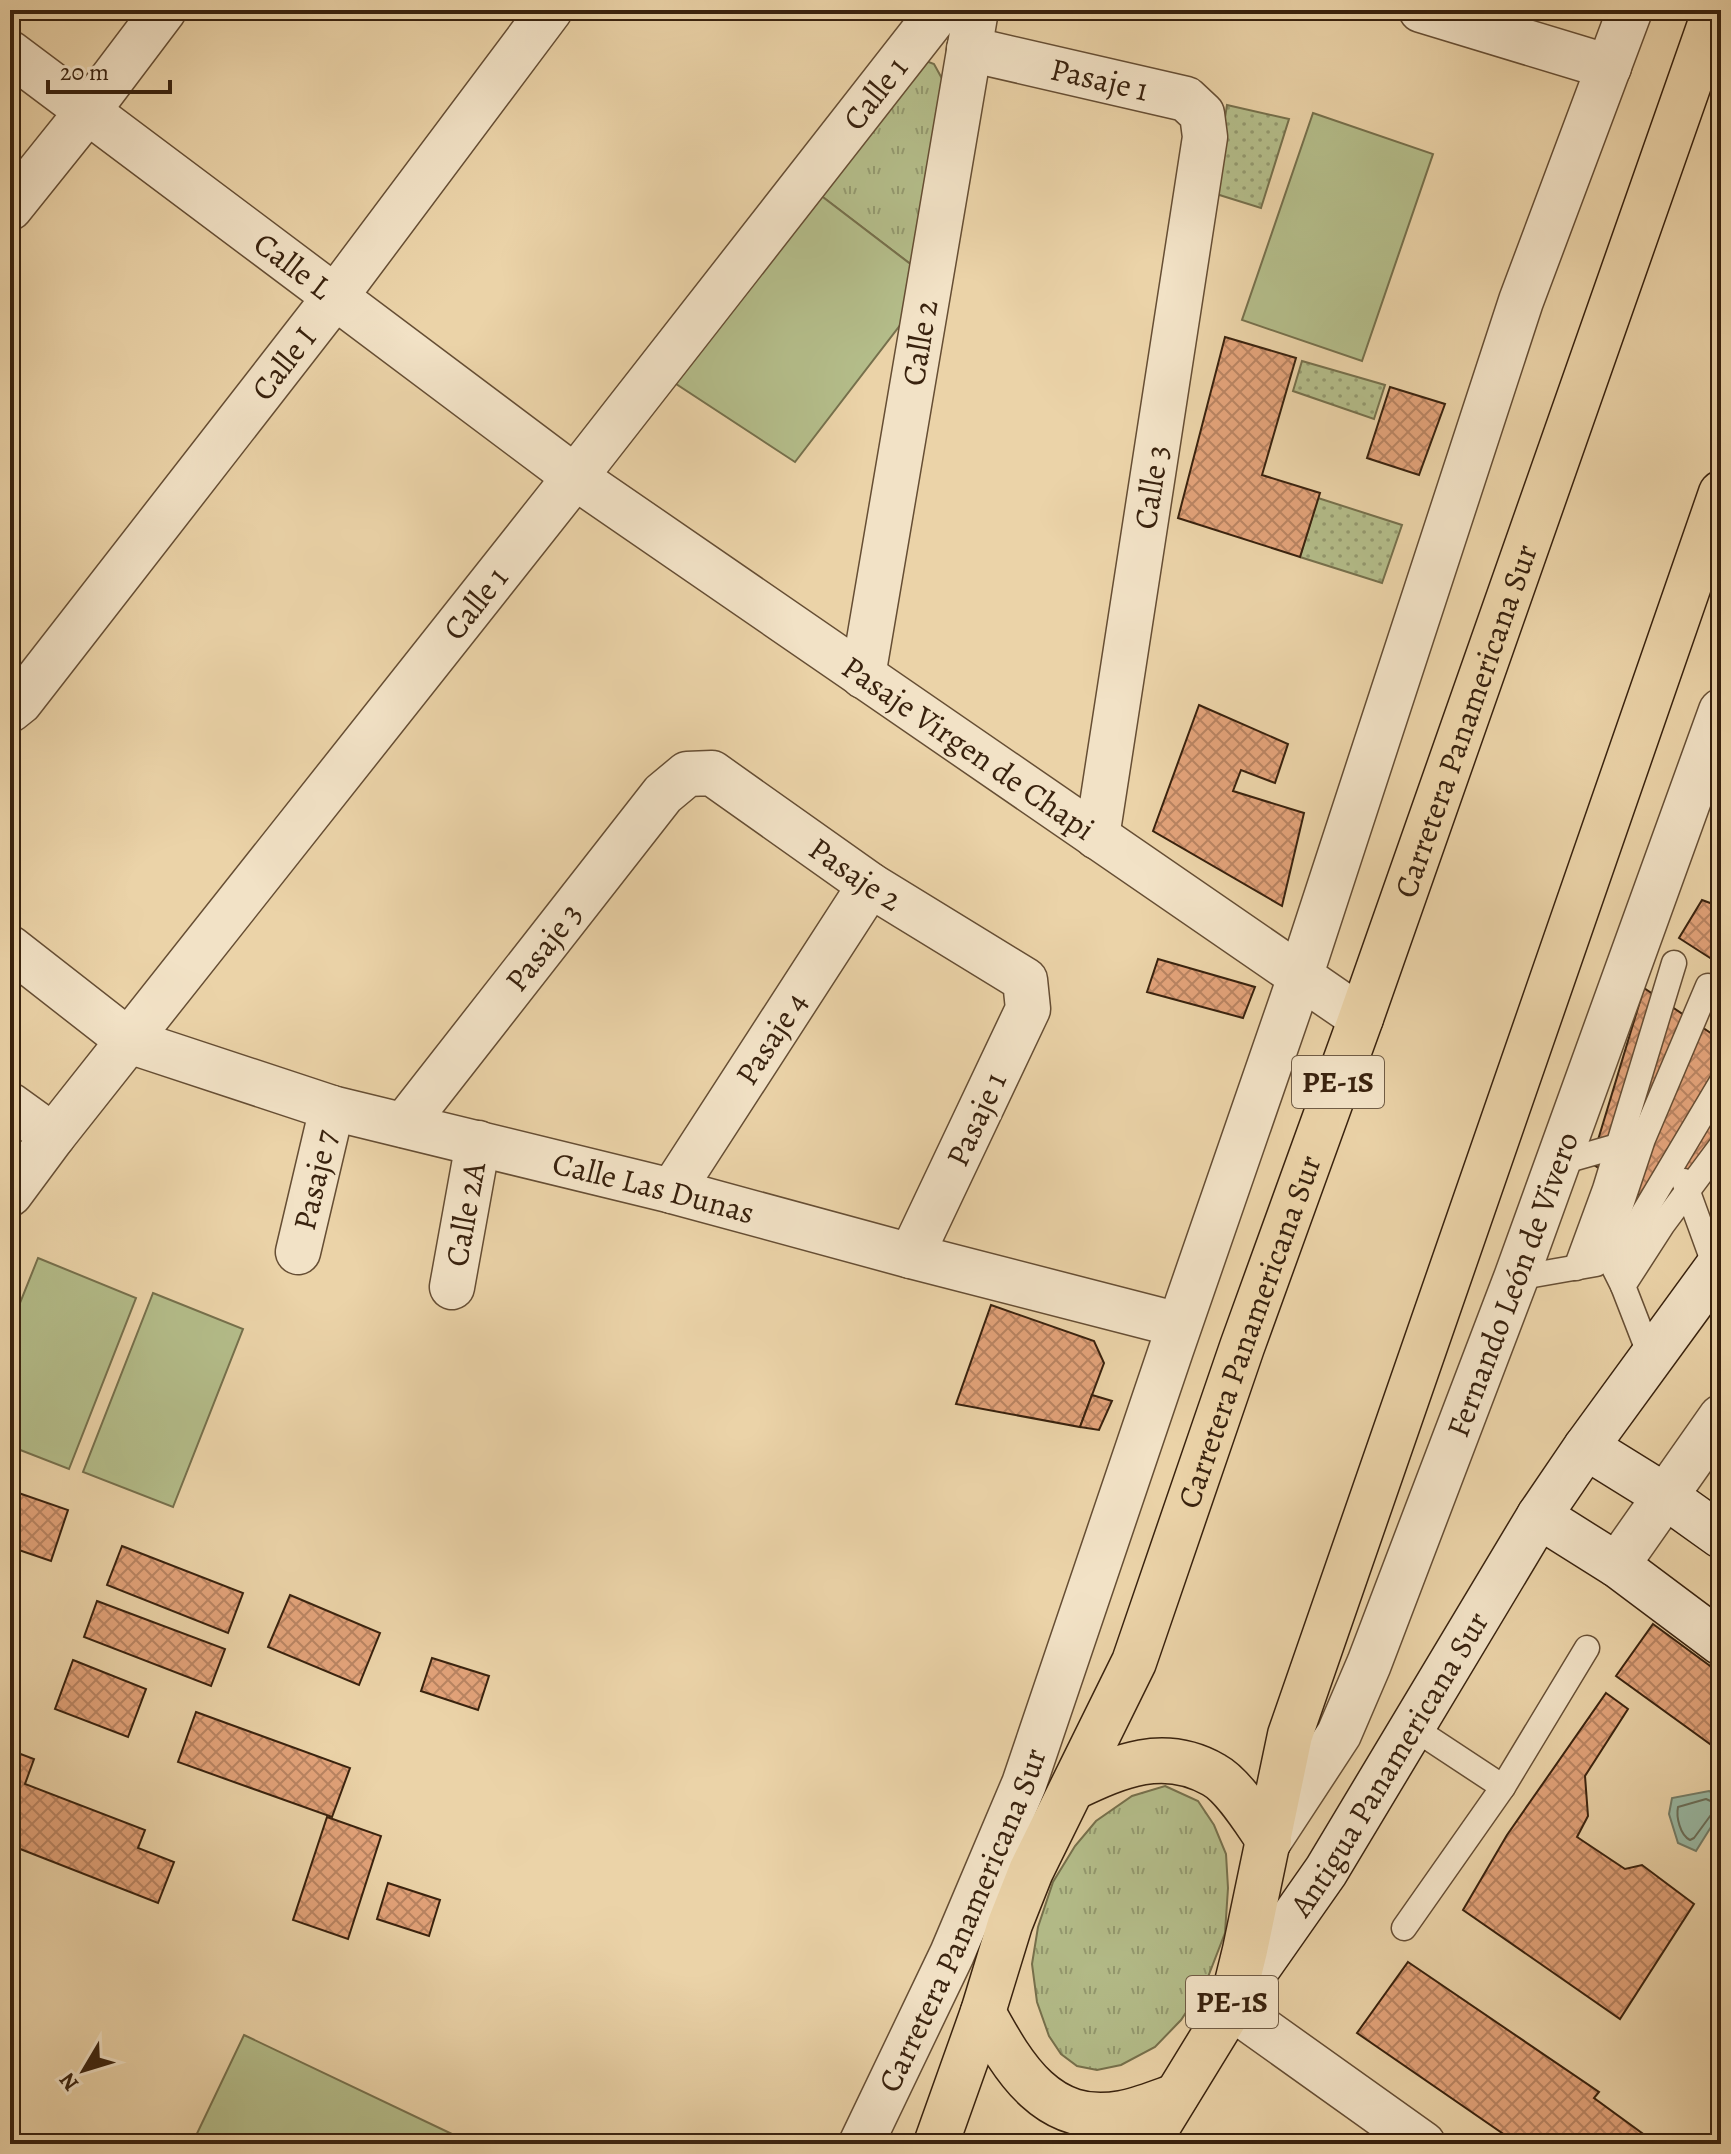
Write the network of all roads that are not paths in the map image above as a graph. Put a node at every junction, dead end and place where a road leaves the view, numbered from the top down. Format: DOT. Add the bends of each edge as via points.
graph roads {
  1 [pos="164,10"];
  2 [pos="550,10"];
  3 [pos="940,10"];
  4 [pos="1421,10"];
  5 [pos="1630,10"];
  6 [pos="1715,10"];
  7 [pos="972,29"];
  8 [pos="10,53"];
  9 [pos="1609,67"];
  10 [pos="87,112"];
  11 [pos="1205,137"];
  12 [pos="10,208"];
  13 [pos="335,297"];
  14 [pos="575,477"];
  15 [pos="1721,493"];
  16 [pos="863,676"];
  17 [pos="10,710"];
  18 [pos="1721,711"];
  19 [pos="687,774"];
  20 [pos="1097,837"];
  21 [pos="870,885"];
  22 [pos="10,948"];
  23 [pos="1656,951"];
  24 [pos="1300,977"];
  25 [pos="1025,980"];
  26 [pos="1714,990"];
  27 [pos="1361,1018"];
  28 [pos="129,1041"];
  29 [pos="1721,1083"];
  30 [pos="10,1105"];
  31 [pos="332,1108"];
  32 [pos="404,1125"];
  33 [pos="53,1136"];
  34 [pos="1643,1139"];
  35 [pos="478,1143"];
  36 [pos="1618,1145"];
  37 [pos="1721,1146"];
  38 [pos="1558,1163"];
  39 [pos="1675,1163"];
  40 [pos="1689,1189"];
  41 [pos="672,1191"];
  42 [pos="10,1194"];
  43 [pos="298,1252"];
  44 [pos="911,1256"];
  45 [pos="1718,1266"];
  46 [pos="1576,1268"];
  47 [pos="1516,1278"];
  48 [pos="1623,1286"];
  49 [pos="452,1287"];
  50 [pos="1179,1325"];
  51 [pos="1651,1358"];
  52 [pos="1721,1417"];
  53 [pos="1586,1447"];
  54 [pos="1665,1496"];
  55 [pos="1539,1516"];
  56 [pos="1721,1536"];
  57 [pos="1617,1565"];
  58 [pos="1721,1643"];
  59 [pos="1587,1648"];
  60 [pos="1412,1727"];
  61 [pos="1503,1787"];
  62 [pos="1073,1788"];
  63 [pos="1269,1841"];
  64 [pos="1404,1928"];
  65 [pos="1231,2007"];
  66 [pos="983,2012"];
  67 [pos="1165,2126"];
  68 [pos="861,2144"];
  69 [pos="936,2144"];
  70 [pos="1423,2144"];
  1 -- 10 [label="street"];
  2 -- 13 [label="street, Calle I"];
  3 -- 14 [label="street, Calle 1"];
  4 -- 9 [label="street"];
  5 -- 9 [label="street, Carretera Panamericana Sur"];
  6 -- 27 [label="highway, Carretera Panamericana Sur / PE-1S"];
  7 -- 11 [label="street, Pasaje 1" via="1186,99 1202,114"];
  7 -- 16 [label="street, Calle 2"];
  8 -- 10 [label="street, Calle L"];
  9 -- 24 [label="street, Carretera Panamericana Sur" via="1521,301"];
  10 -- 12 [label="street"];
  10 -- 13 [label="street, Calle L"];
  11 -- 20 [label="street, Calle 3"];
  13 -- 14 [label="street, Calle L"];
  13 -- 17 [label="street, Calle I"];
  14 -- 16 [label="street, Pasaje Virgen de Chapi"];
  14 -- 28 [label="street, Calle 1"];
  15 -- 63 [label="highway, PE-1S" via="1316,1657 1290,1735"];
  16 -- 20 [label="street, Pasaje Virgen de Chapi"];
  18 -- 23 [label="street, Fernando León de Vivero"];
  19 -- 21 [label="street, Pasaje 2" via="712,773"];
  19 -- 32 [label="street, Pasaje 3" via="663,794"];
  20 -- 24 [label="street, Pasaje Virgen de Chapi"];
  21 -- 25 [label="street, Pasaje 2"];
  21 -- 41 [label="street, Pasaje 4"];
  22 -- 28 [label="street, Calle Las Dunas"];
  23 -- 26 [label="lane"];
  23 -- 36 [label="lane"];
  23 -- 38 [label="street, Fernando León de Vivero"];
  24 -- 27 [label="street, Pasaje Virgen de Chapi"];
  24 -- 50 [label="street, Carretera Panamericana Sur"];
  25 -- 44 [label="street, Pasaje 1" via="1028,1009"];
  26 -- 34 [label="lane"];
  27 -- 62 [label="highway, Carretera Panamericana Sur / PE-1S" via="1134,1662"];
  28 -- 31 [label="street, Calle Las Dunas"];
  28 -- 33 [label="street, Calle 1"];
  29 -- 39 [label="lane"];
  30 -- 33 [label="street"];
  31 -- 32 [label="street, Calle Las Dunas"];
  31 -- 43 [label="street, Pasaje 7"];
  32 -- 35 [label="street, Calle Las Dunas"];
  33 -- 42 [label="street, Calle 1"];
  34 -- 36 [label="lane"];
  34 -- 46 [label="lane" via="1596,1264"];
  35 -- 41 [label="street, Calle Las Dunas"];
  35 -- 49 [label="street, Calle 2A"];
  36 -- 38 [label="lane"];
  36 -- 46 [label="lane"];
  37 -- 40 [label="lane"];
  38 -- 47 [label="street, Fernando León de Vivero"];
  39 -- 40 [label="lane"];
  39 -- 48 [label="lane" via="1614,1268"];
  40 -- 45 [label="lane"];
  40 -- 48 [label="lane"];
  41 -- 44 [label="street, Calle Las Dunas"];
  44 -- 50 [label="street, Calle Las Dunas"];
  45 -- 51 [label="street, Antigua Panamericana Sur"];
  46 -- 47 [label="lane"];
  47 -- 63 [label="street, Fernando León de Vivero" via="1339,1734"];
  48 -- 51 [label="lane"];
  50 -- 68 [label="street, Carretera Panamericana Sur" via="1024,1784 952,1954"];
  51 -- 53 [label="street, Antigua Panamericana Sur"];
  52 -- 54 [label="street"];
  53 -- 54 [label="street"];
  53 -- 55 [label="street, Antigua Panamericana Sur"];
  54 -- 56 [label="street"];
  54 -- 57 [label="street"];
  55 -- 57 [label="street"];
  55 -- 60 [label="street, Antigua Panamericana Sur"];
  57 -- 58 [label="street"];
  59 -- 61 [label="lane"];
  60 -- 61 [label="lane"];
  60 -- 65 [label="street, Antigua Panamericana Sur" via="1326,1871"];
  61 -- 64 [label="lane"];
  62 -- 63 [label="highway" via="1114,1768 1149,1760 1187,1764 1216,1775"];
  62 -- 66 [label="highway, Carretera Panamericana Sur / PE-1S" via="1031,1871"];
  63 -- 65 [label="highway, PE-1S"];
  65 -- 67 [label="highway, PE-1S"];
  65 -- 70 [label="street"];
  66 -- 67 [label="highway" via="1026,2081 1056,2105 1087,2115 1123,2113"];
  66 -- 69 [label="highway, Carretera Panamericana Sur / PE-1S"];
}
